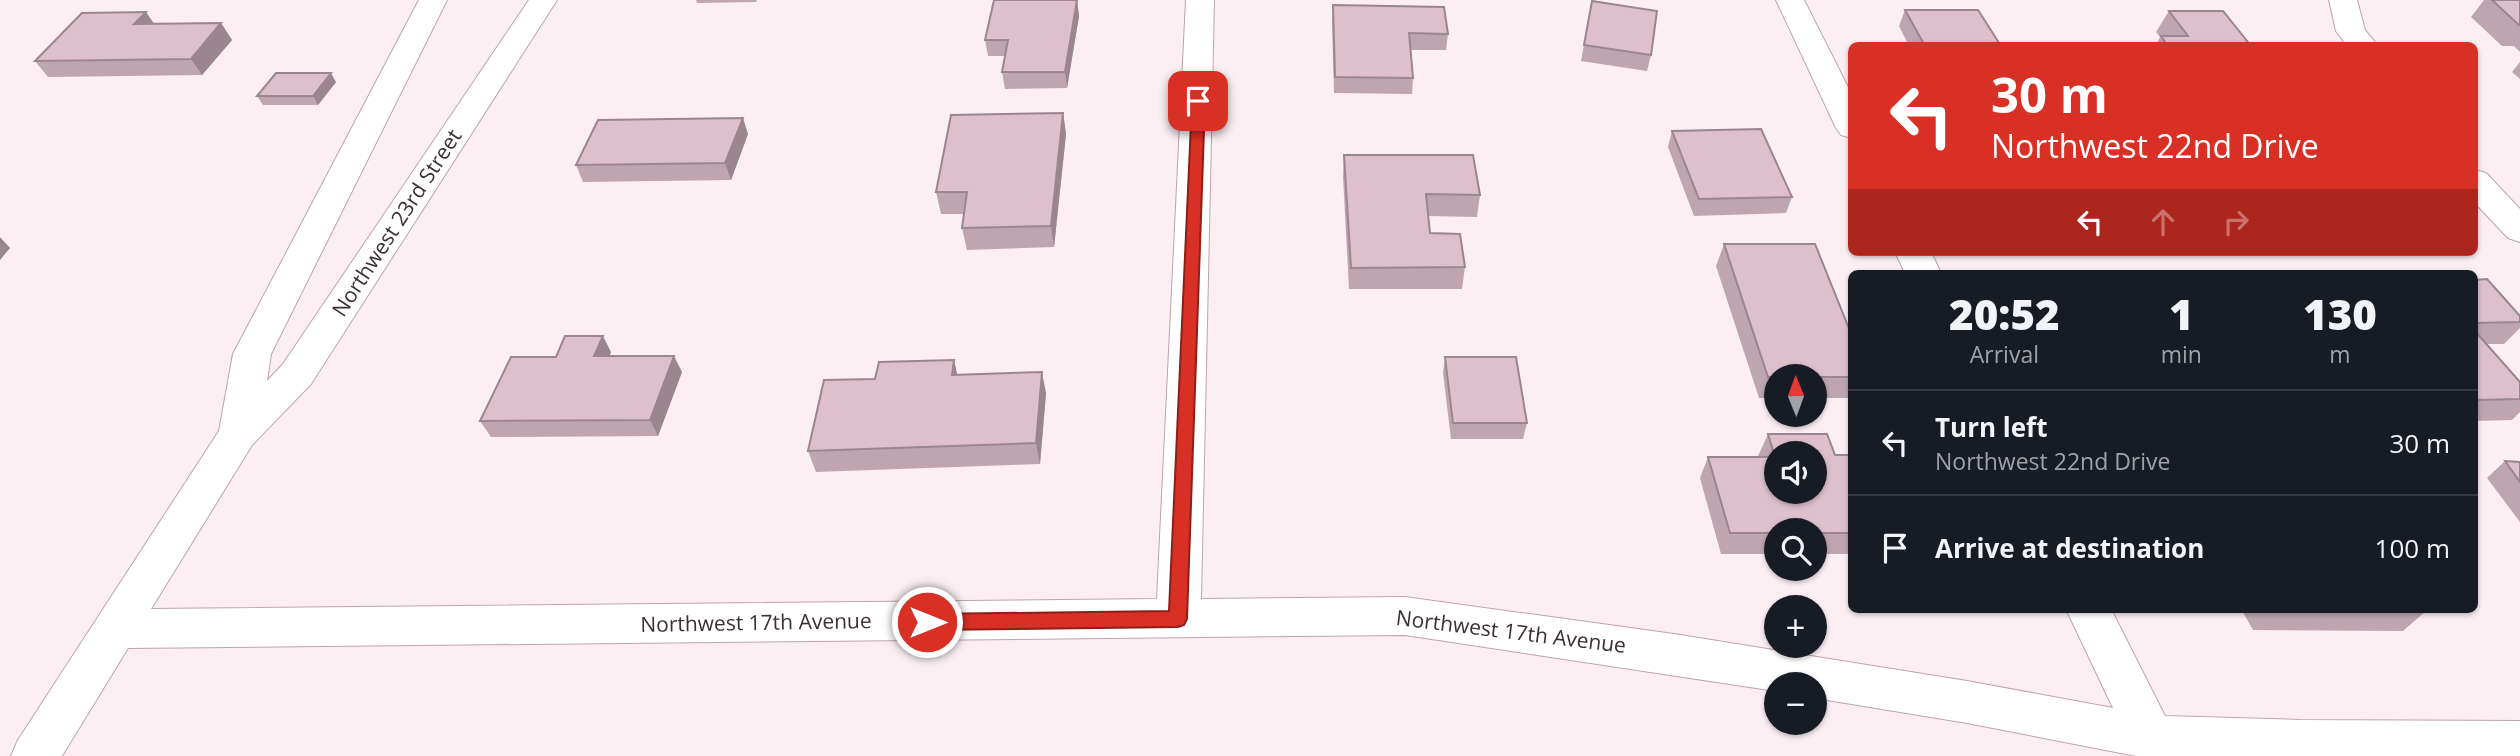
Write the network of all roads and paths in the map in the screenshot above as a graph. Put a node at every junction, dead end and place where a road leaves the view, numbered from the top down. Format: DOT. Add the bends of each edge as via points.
graph roads {
  1 [pos="433,0"];
  2 [pos="543,0"];
  3 [pos="1200,0"];
  4 [pos="1790,0"];
  5 [pos="2343,0"];
  6 [pos="2360,42"];
  7 [pos="1848,120"];
  8 [pos="2478,185"];
  9 [pos="2520,230"];
  10 [pos="238,434"];
  11 [pos="2090,613"];
  12 [pos="1178,619"];
  13 [pos="117,629"];
  14 [pos="2151,737"];
  15 [pos="2520,743"];
  16 [pos="35,756"];
  1 -- 10 [label="street, Northwest 23rd Street" via="252,354"];
  2 -- 10 [label="street, Northwest 23rd Street" via="297,374"];
  3 -- 12 [label="street"];
  4 -- 7 [label="street"];
  5 -- 6 [label="street" via="2351,31"];
  8 -- 9 [label="street"];
  10 -- 13 [label="street, Northwest 23rd Street"];
  11 -- 14 [label="street"];
  12 -- 13 [label="street, Northwest 17th Avenue"];
  12 -- 14 [label="street, Northwest 17th Avenue" via="1405,616 1674,654"];
  13 -- 16 [label="street, Northwest 23rd Street"];
  14 -- 15 [label="street, Northwest 17th Avenue"];
}
